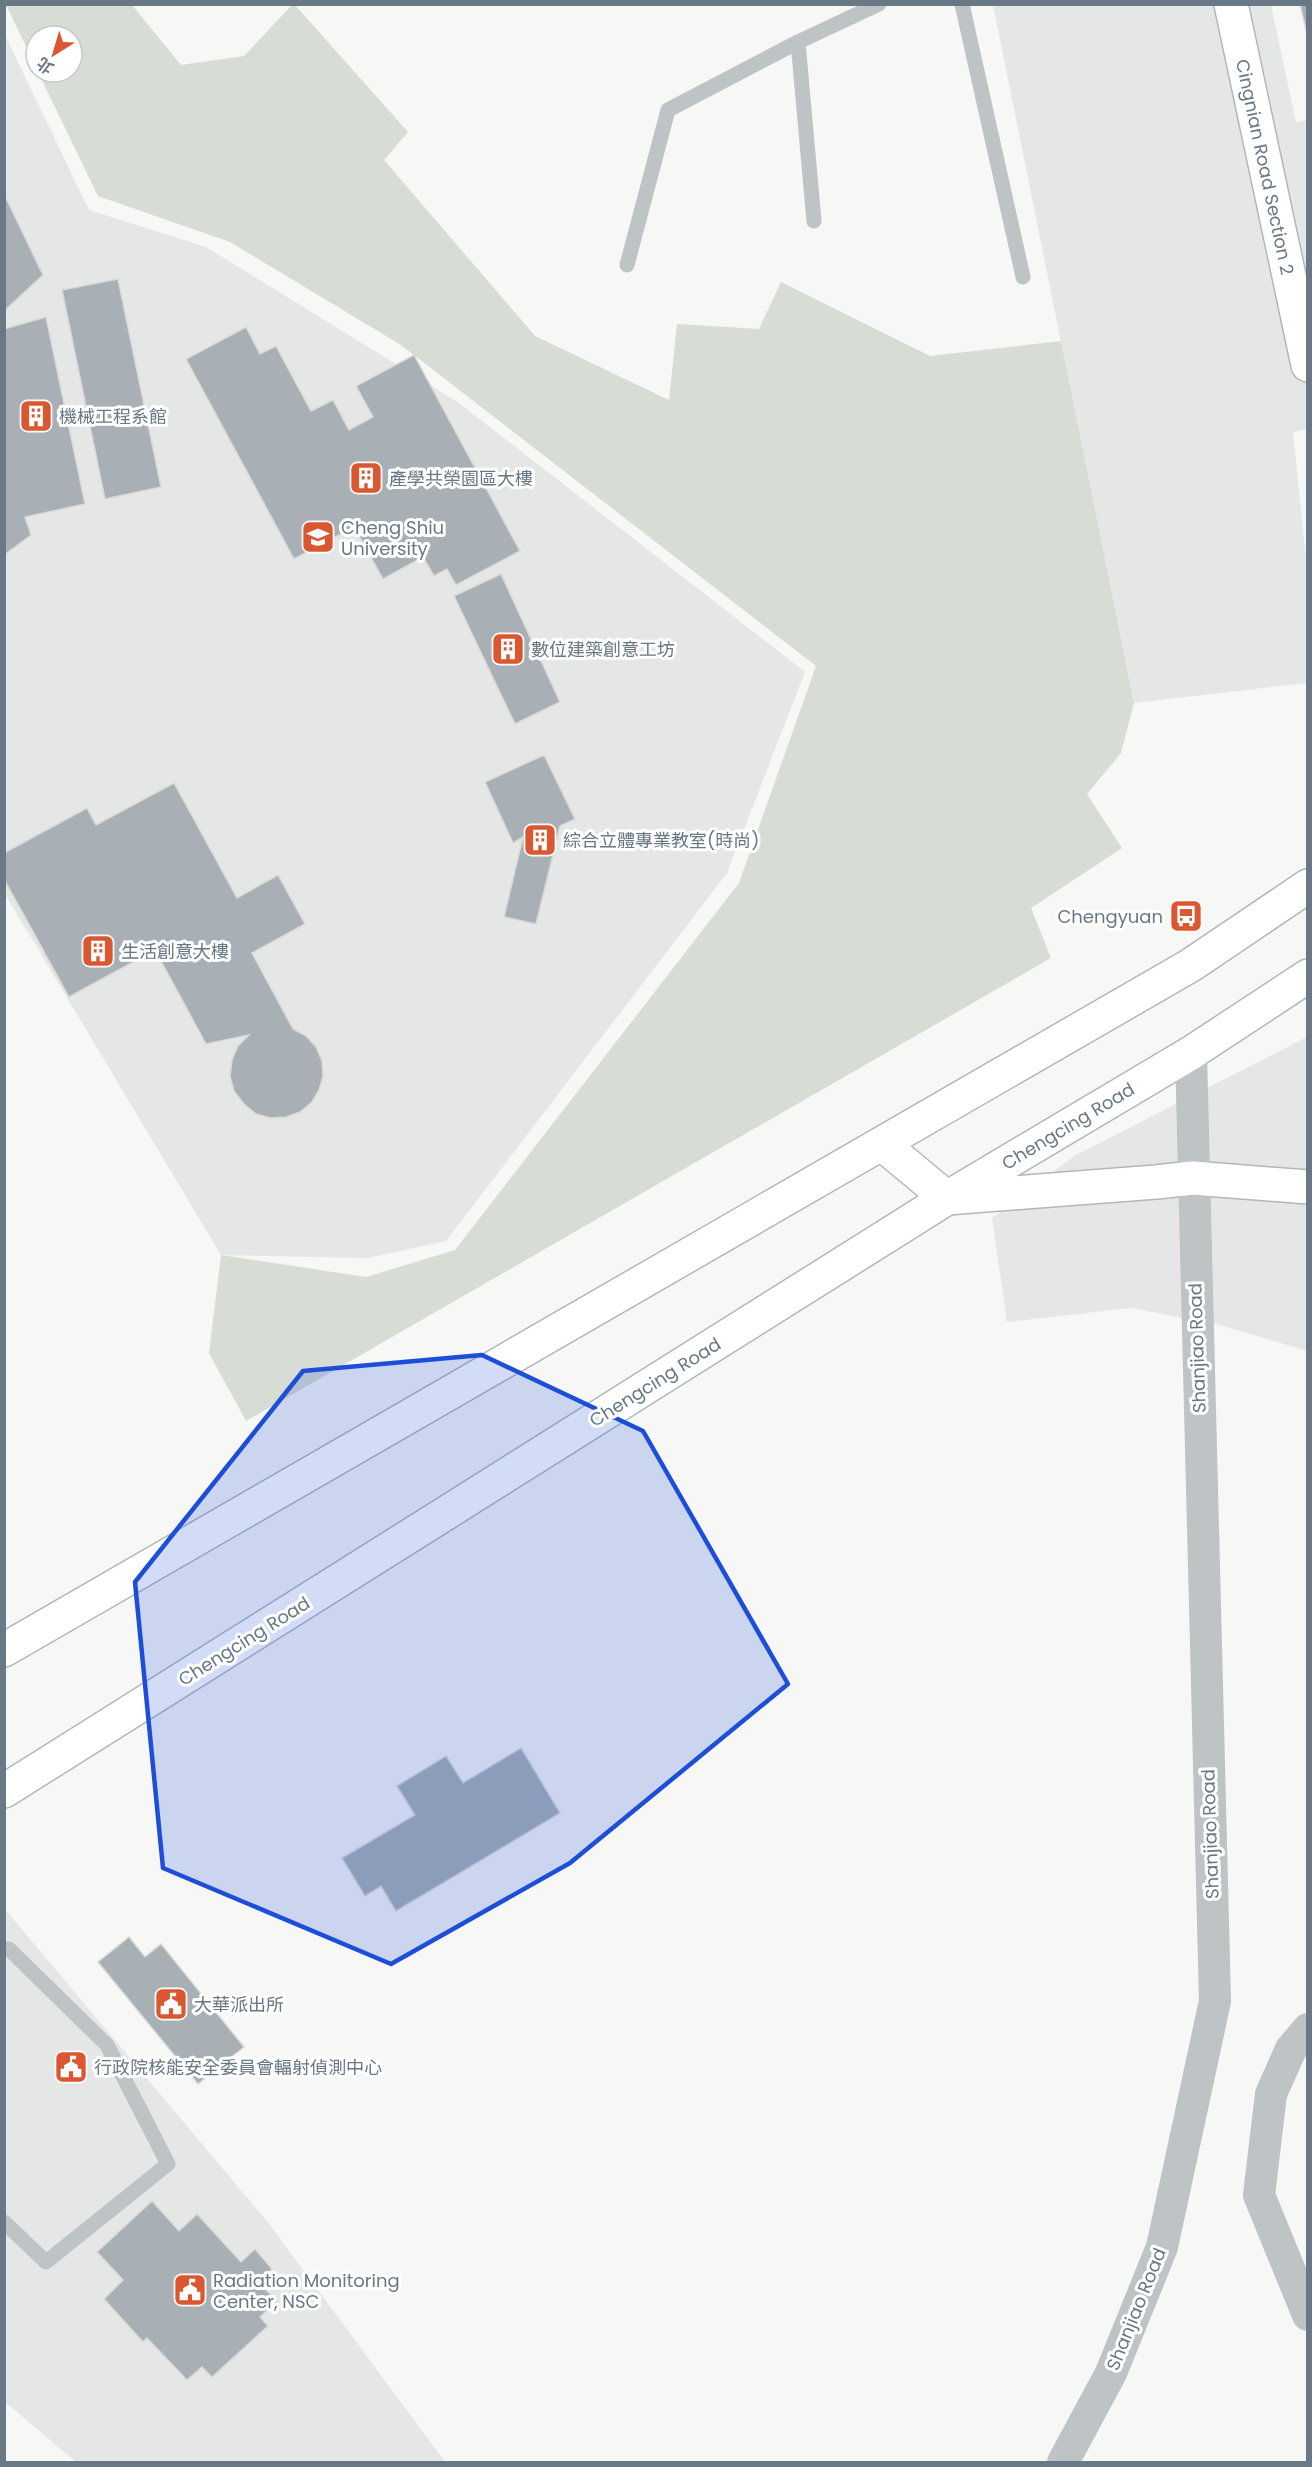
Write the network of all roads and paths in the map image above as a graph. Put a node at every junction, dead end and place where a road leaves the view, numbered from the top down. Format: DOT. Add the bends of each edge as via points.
graph roads {
  1 [pos="879,4"];
  2 [pos="962,4"];
  3 [pos="1231,4"];
  4 [pos="798,42"];
  5 [pos="813,221"];
  6 [pos="627,265"];
  7 [pos="1023,277"];
  8 [pos="1308,365"];
  9 [pos="1308,886"];
  10 [pos="1308,976"];
  11 [pos="1191,1053"];
  12 [pos="882,1144"];
  13 [pos="1193,1178"];
  14 [pos="1308,1187"];
  15 [pos="947,1198"];
  16 [pos="4,1650"];
  17 [pos="4,1791"];
  18 [pos="4,1949"];
  19 [pos="1308,2029"];
  20 [pos="4,2222"];
  21 [pos="1308,2315"];
  22 [pos="1063,2463"];
  1 -- 4 [label="lane"];
  2 -- 7 [label="lane"];
  3 -- 8 [label="main road, Cingnian Road Section 2"];
  4 -- 5 [label="lane"];
  4 -- 6 [label="lane" via="668,110"];
  9 -- 12 [label="main road" via="1191,965"];
  10 -- 11 [label="main road, Chengcing Road"];
  11 -- 13 [label="street, Shanjiao Road"];
  11 -- 15 [label="main road, Chengcing Road"];
  12 -- 15 [label="main road"];
  12 -- 16 [label="main road"];
  13 -- 14 [label="main road"];
  13 -- 15 [label="main road"];
  13 -- 22 [label="street, Shanjiao Road" via="1215,2001 1162,2247 1112,2373"];
  15 -- 17 [label="main road, Chengcing Road"];
  18 -- 20 [label="lane" via="9,1949 106,2045 168,2164 46,2262"];
  19 -- 21 [label="street" via="1291,2049 1271,2094 1259,2195"];
}
